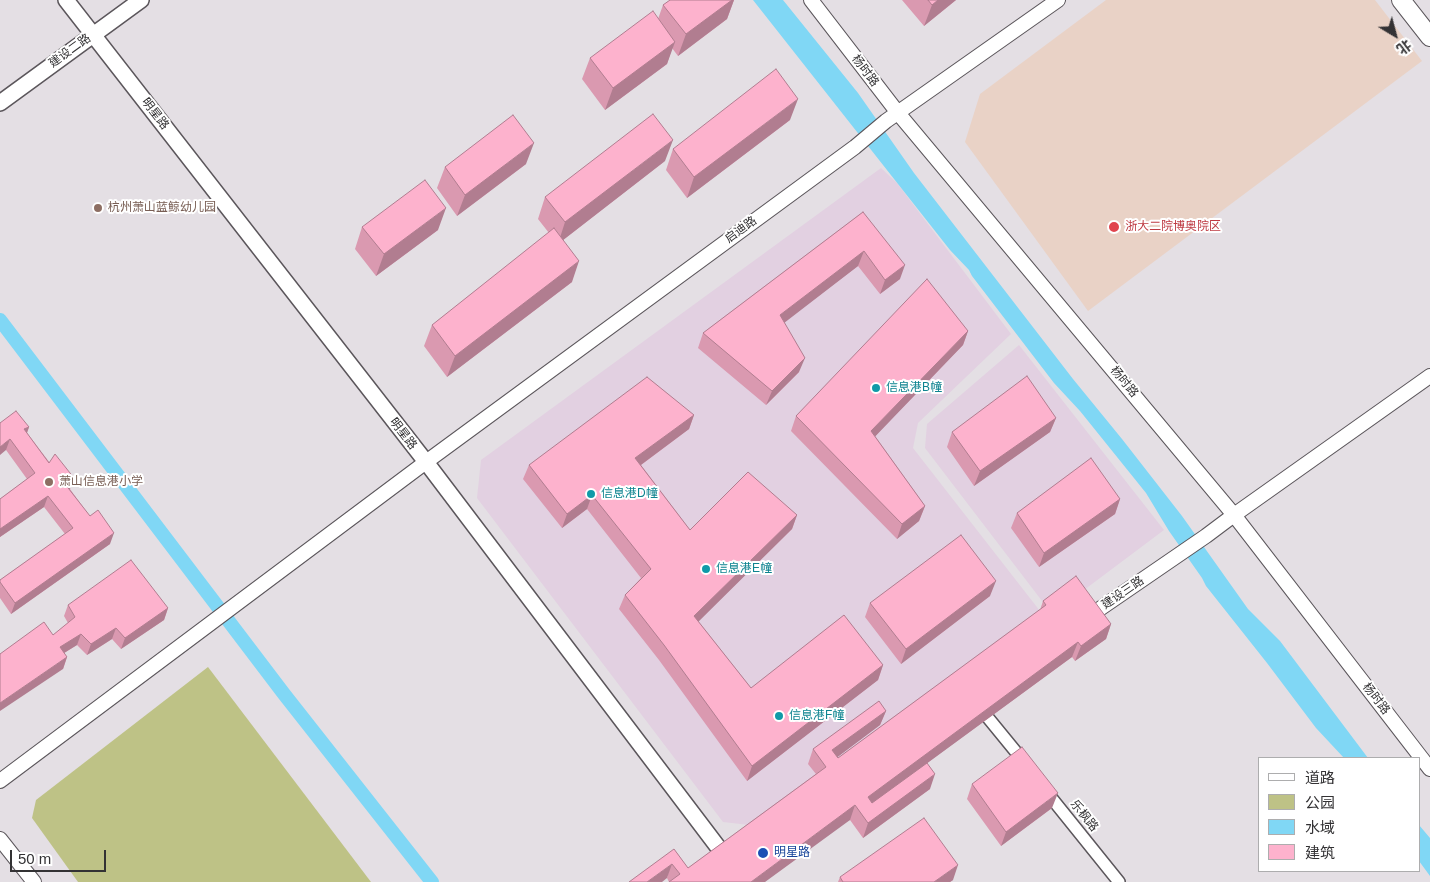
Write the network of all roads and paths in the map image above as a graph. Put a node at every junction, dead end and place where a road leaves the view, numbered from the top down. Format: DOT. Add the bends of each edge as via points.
graph roads {
  1 [pos="66,0"];
  2 [pos="141,0"];
  3 [pos="811,0"];
  4 [pos="1058,0"];
  5 [pos="1401,0"];
  6 [pos="93,35"];
  7 [pos="1430,37"];
  8 [pos="0,103"];
  9 [pos="898,113"];
  10 [pos="1430,376"];
  11 [pos="426,462"];
  12 [pos="1234,514"];
  13 [pos="1076,625"];
  14 [pos="972,697"];
  15 [pos="1430,770"];
  16 [pos="0,781"];
  17 [pos="0,839"];
  18 [pos="736,871"];
  19 [pos="34,882"];
  20 [pos="1119,882"];
  1 -- 6 [label="main road, 明星路"];
  2 -- 6 [label="main road, 建设二路"];
  3 -- 9 [label="street, 杨时路"];
  4 -- 9 [label="street, 启迪路"];
  5 -- 7 [label="main road"];
  6 -- 8 [label="main road, 建设二路"];
  6 -- 11 [label="main road, 明星路"];
  9 -- 11 [label="street, 启迪路"];
  9 -- 12 [label="street, 杨时路"];
  10 -- 12 [label="street, 建设三路"];
  11 -- 16 [label="street, 启迪路"];
  11 -- 18 [label="main road, 明星路"];
  12 -- 13 [label="street, 建设三路"];
  12 -- 15 [label="street, 杨时路"];
  14 -- 20 [label="street, 乐枫路"];
  17 -- 19 [label="street"];
}
